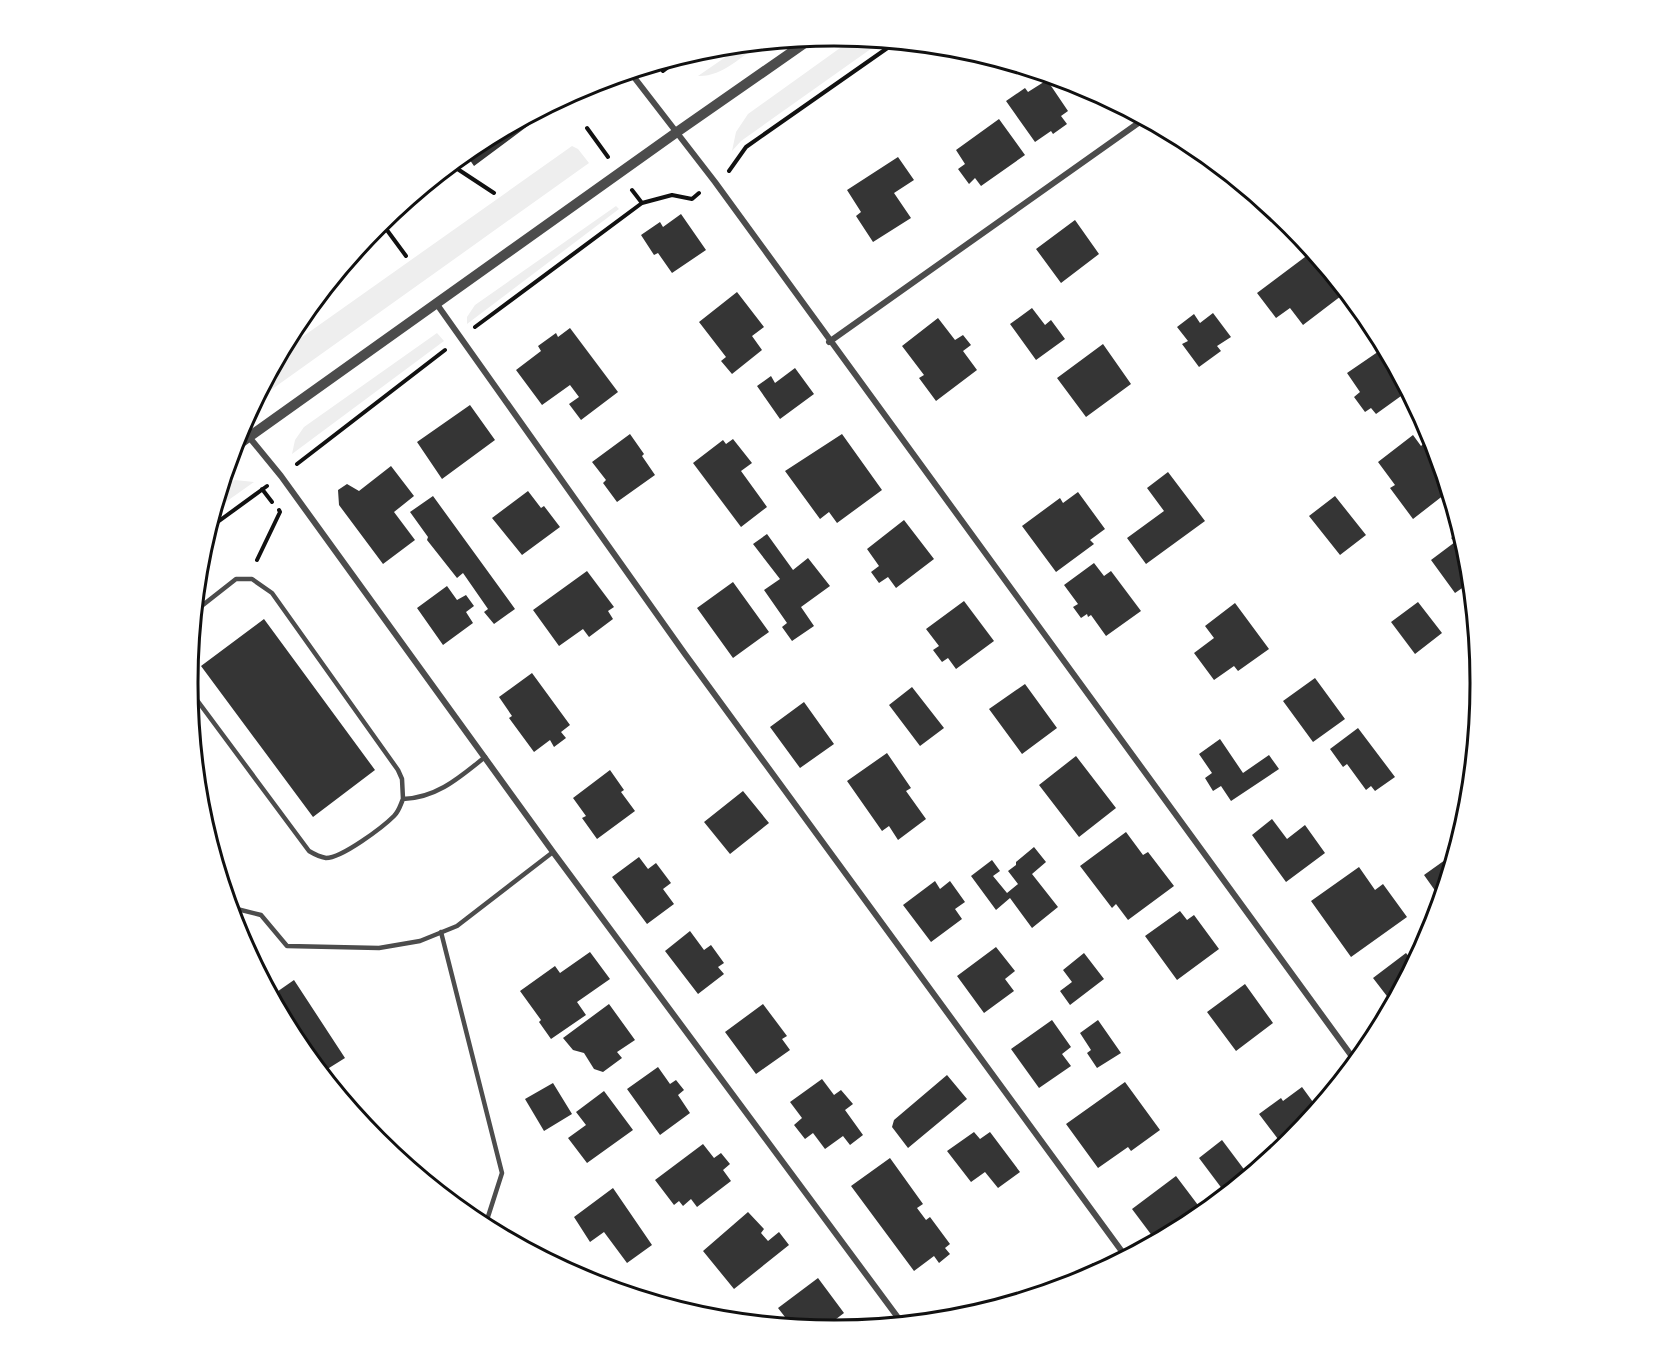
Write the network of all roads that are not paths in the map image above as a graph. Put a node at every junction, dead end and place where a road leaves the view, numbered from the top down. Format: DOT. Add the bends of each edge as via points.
graph roads {
  1 [pos="798,48"];
  2 [pos="635,78"];
  3 [pos="1137,124"];
  4 [pos="677,132"];
  5 [pos="436,303"];
  6 [pos="829,342"];
  7 [pos="249,437"];
  8 [pos="246,439"];
  9 [pos="202,605"];
  10 [pos="198,702"];
  11 [pos="485,757"];
  12 [pos="403,799"];
  13 [pos="553,852"];
  14 [pos="239,910"];
  15 [pos="441,932"];
  16 [pos="1350,1054"];
  17 [pos="488,1217"];
  18 [pos="1122,1251"];
  19 [pos="897,1316"];
  1 -- 4 [label="street"];
  2 -- 4 [label="street"];
  3 -- 6 [label="street"];
  4 -- 5 [label="street"];
  4 -- 6 [label="street"];
  5 -- 7 [label="street"];
  5 -- 18 [label="street" via="685,654"];
  6 -- 16 [label="street"];
  7 -- 8 [label="street"];
  7 -- 11 [label="street"];
  9 -- 12 [label="lane" via="236,579 252,579 272,593 398,770"];
  10 -- 12 [label="lane" via="309,851 317,855 326,858 347,852 393,817"];
  11 -- 12 [label="lane" via="437,792"];
  11 -- 13 [label="street"];
  13 -- 15 [label="lane" via="457,926"];
  13 -- 19 [label="street"];
  14 -- 15 [label="lane" via="261,915 287,946 379,948 420,941"];
  15 -- 17 [label="lane" via="502,1173"];
}
